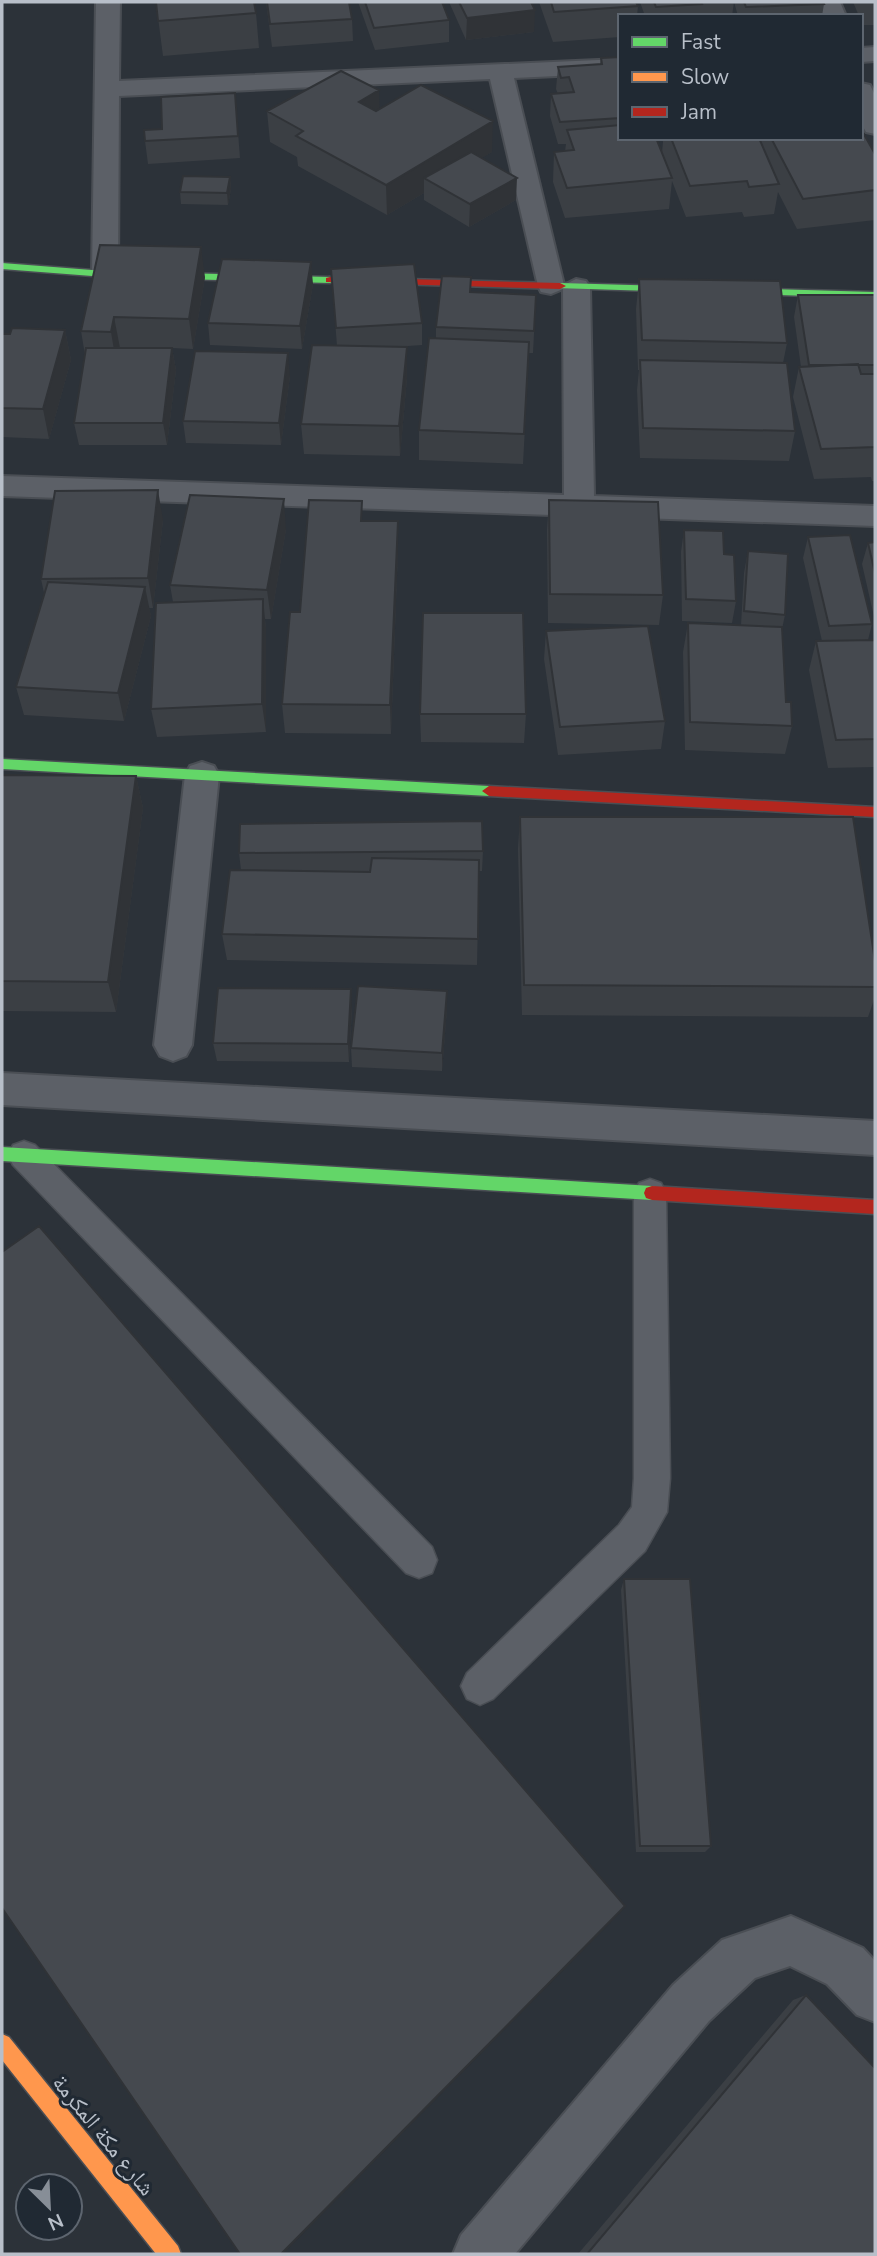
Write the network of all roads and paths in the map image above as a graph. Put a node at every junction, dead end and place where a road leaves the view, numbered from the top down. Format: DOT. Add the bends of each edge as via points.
graph roads {
  1 [pos="108,2"];
  2 [pos="618,66"];
  3 [pos="500,71"];
  4 [pos="108,89"];
  5 [pos="863,95"];
  6 [pos="875,127"];
  7 [pos="2,266"];
  8 [pos="105,274"];
  9 [pos="564,286"];
  10 [pos="875,295"];
  11 [pos="3,491"];
  12 [pos="579,506"];
  13 [pos="875,516"];
  14 [pos="2,764"];
  15 [pos="202,775"];
  16 [pos="875,812"];
  17 [pos="173,1045"];
  18 [pos="2,1089"];
  19 [pos="875,1138"];
  20 [pos="13,1155"];
  21 [pos="650,1193"];
  22 [pos="875,1207"];
  23 [pos="419,1560"];
  24 [pos="480,1686"];
  25 [pos="875,1997"];
  26 [pos="2,2044"];
  27 [pos="170,2254"];
  28 [pos="480,2254"];
  1 -- 4 [label="street"];
  2 -- 3 [label="street"];
  3 -- 4 [label="street"];
  3 -- 9 [label="street"];
  4 -- 8 [label="street"];
  5 -- 6 [label="street"];
  7 -- 8 [label="street"];
  8 -- 9 [label="street"];
  9 -- 10 [label="street"];
  9 -- 12 [label="street"];
  11 -- 12 [label="street"];
  12 -- 13 [label="street"];
  14 -- 15 [label="street"];
  15 -- 16 [label="street"];
  15 -- 17 [label="street"];
  18 -- 19 [label="street"];
  20 -- 21 [label="street"];
  20 -- 23 [label="lane"];
  21 -- 22 [label="street"];
  21 -- 24 [label="lane" via="649,1512 632,1538"];
  25 -- 28 [label="street" via="845,1966 791,1941 740,1958 691,2003"];
  26 -- 27 [label="street, شارع مكة المكرمة"];
}
